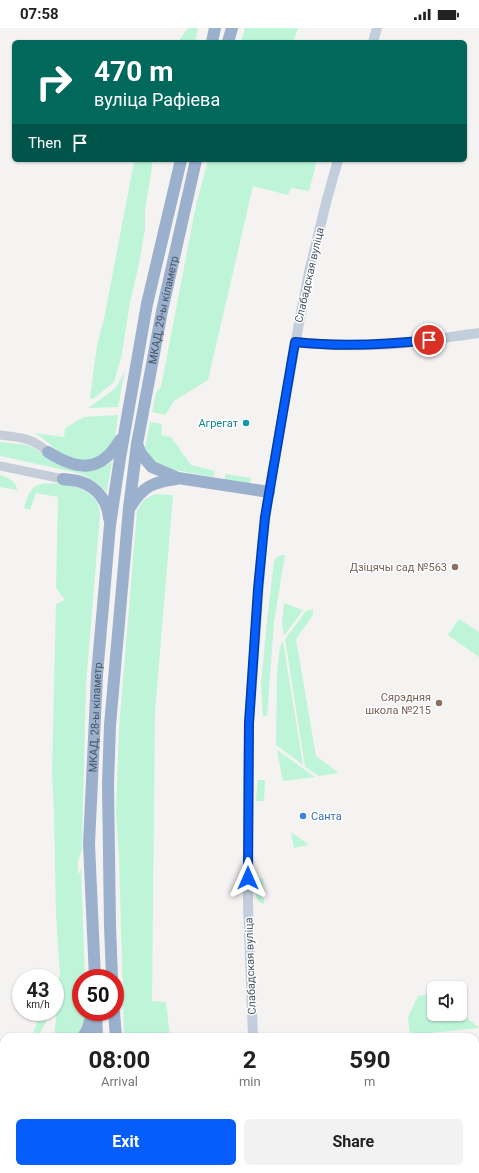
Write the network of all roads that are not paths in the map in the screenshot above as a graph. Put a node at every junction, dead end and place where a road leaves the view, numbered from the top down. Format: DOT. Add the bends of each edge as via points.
graph roads {
  1 [pos="215,28"];
  2 [pos="232,28"];
  3 [pos="377,28"];
  4 [pos="212,40"];
  5 [pos="229,40"];
  6 [pos="374,40"];
  7 [pos="181,162"];
  8 [pos="196,162"];
  9 [pos="337,162"];
  10 [pos="479,333"];
  11 [pos="295,342"];
  12 [pos="124,434"];
  13 [pos="0,436"];
  14 [pos="138,444"];
  15 [pos="48,452"];
  16 [pos="120,458"];
  17 [pos="136,460"];
  18 [pos="0,466"];
  19 [pos="178,478"];
  20 [pos="63,479"];
  21 [pos="269,492"];
  22 [pos="129,508"];
  23 [pos="110,525"];
  24 [pos="94,969"];
  25 [pos="112,969"];
  26 [pos="90,1021"];
  27 [pos="96,1021"];
  28 [pos="115,1021"];
  29 [pos="85,1033"];
  30 [pos="97,1033"];
  31 [pos="116,1033"];
  32 [pos="253,1033"];
  1 -- 4 [label="highway"];
  2 -- 5 [label="highway"];
  3 -- 6 [label="main road"];
  7 -- 12 [label="highway, МКАД, 29-ы кіламетр" via="147,304"];
  8 -- 14 [label="highway, МКАД, 29-ы кіламетр" via="162,311"];
  9 -- 11 [label="main road, Слабадская вуліца" via="309,272"];
  10 -- 11 [label="main road" via="366,346"];
  11 -- 21 [label="main road, Слабадская вуліца"];
  12 -- 15 [label="highway" via="114,451 100,463 81,466 70,464"];
  12 -- 16 [label="highway, МКАД, 29-ы кіламетр"];
  13 -- 15 [label="street" via="27,439 39,444"];
  14 -- 17 [label="highway, МКАД, 29-ы кіламетр"];
  14 -- 19 [label="highway" via="141,454 152,467"];
  16 -- 23 [label="highway, МКАД, 28-ы кіламетр"];
  17 -- 22 [label="highway, МКАД, 28-ы кіламетр"];
  18 -- 20 [label="street"];
  19 -- 21 [label="highway"];
  19 -- 22 [label="highway" via="149,485 141,491"];
  20 -- 23 [label="highway" via="81,482 96,491 106,504"];
  21 -- 32 [label="main road, Слабадская вуліца" via="258,589 249,723 248,906"];
  22 -- 25 [label="highway, МКАД, 28-ы кіламетр" via="110,725 108,784"];
  23 -- 24 [label="highway, МКАД, 28-ы кіламетр" via="97,675 90,844"];
  26 -- 29 [label="highway"];
  27 -- 30 [label="highway"];
  28 -- 31 [label="highway"];
}
